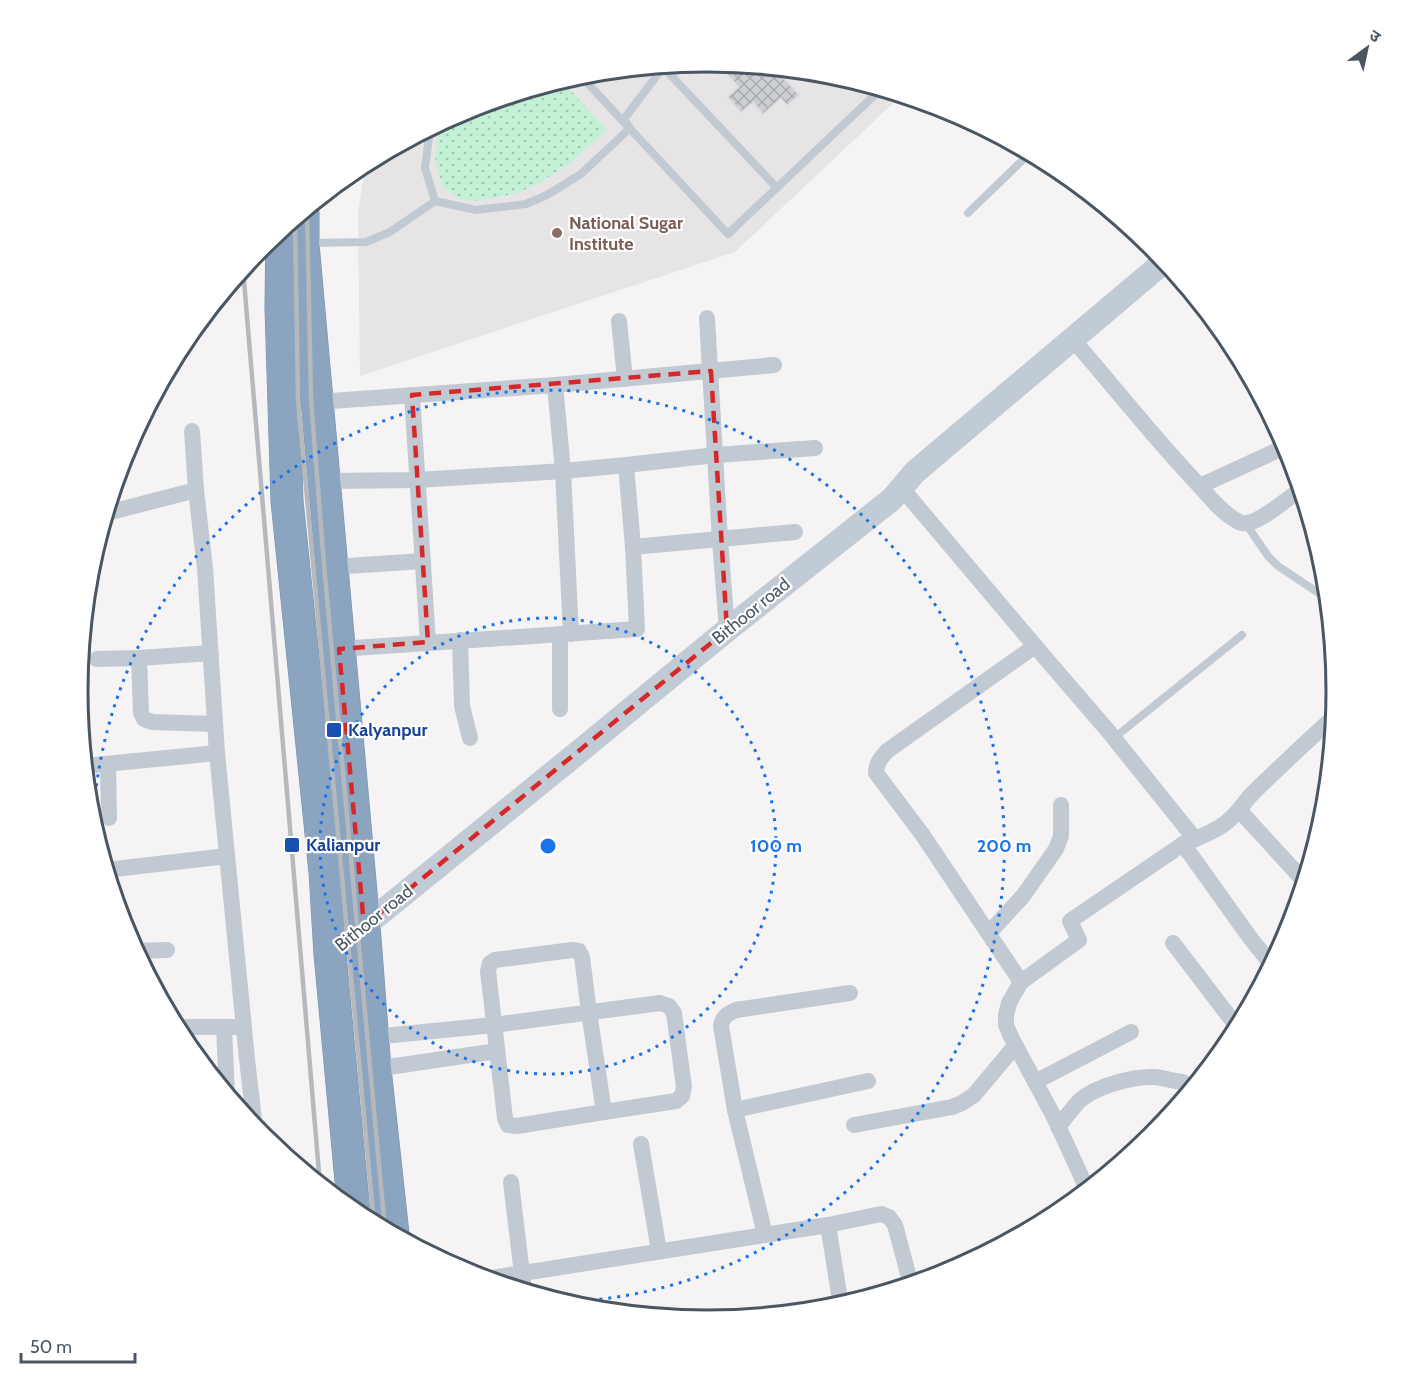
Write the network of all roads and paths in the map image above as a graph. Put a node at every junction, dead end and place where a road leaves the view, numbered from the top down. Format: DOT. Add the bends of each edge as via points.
graph roads {
  1 [pos="670,73"];
  2 [pos="659,74"];
  3 [pos="588,84"];
  4 [pos="875,95"];
  5 [pos="630,128"];
  6 [pos="429,139"];
  7 [pos="1024,159"];
  8 [pos="777,188"];
  9 [pos="435,201"];
  10 [pos="968,213"];
  11 [pos="289,238"];
  12 [pos="1158,267"];
  13 [pos="1169,278"];
  14 [pos="707,318"];
  15 [pos="619,321"];
  16 [pos="1081,349"];
  17 [pos="774,366"];
  18 [pos="711,371"];
  19 [pos="625,379"];
  20 [pos="555,386"];
  21 [pos="412,395"];
  22 [pos="317,402"];
  23 [pos="192,431"];
  24 [pos="814,448"];
  25 [pos="1278,450"];
  26 [pos="716,455"];
  27 [pos="626,465"];
  28 [pos="563,471"];
  29 [pos="417,480"];
  30 [pos="324,481"];
  31 [pos="1200,486"];
  32 [pos="196,490"];
  33 [pos="1294,494"];
  34 [pos="898,495"];
  35 [pos="115,511"];
  36 [pos="1246,524"];
  37 [pos="795,532"];
  38 [pos="720,540"];
  39 [pos="633,547"];
  40 [pos="423,561"];
  41 [pos="332,567"];
  42 [pos="1319,595"];
  43 [pos="727,630"];
  44 [pos="565,634"];
  45 [pos="1242,635"];
  46 [pos="460,640"];
  47 [pos="428,642"];
  48 [pos="1035,646"];
  49 [pos="339,649"];
  50 [pos="211,654"];
  51 [pos="139,658"];
  52 [pos="97,659"];
  53 [pos="560,709"];
  54 [pos="1326,723"];
  55 [pos="215,724"];
  56 [pos="470,738"];
  57 [pos="1114,738"];
  58 [pos="217,753"];
  59 [pos="108,764"];
  60 [pos="92,765"];
  61 [pos="1061,806"];
  62 [pos="1239,810"];
  63 [pos="109,818"];
  64 [pos="1189,841"];
  65 [pos="227,856"];
  66 [pos="114,869"];
  67 [pos="1299,875"];
  68 [pos="364,926"];
  69 [pos="989,933"];
  70 [pos="1173,943"];
  71 [pos="166,950"];
  72 [pos="145,951"];
  73 [pos="330,954"];
  74 [pos="1266,958"];
  75 [pos="1021,981"];
  76 [pos="850,993"];
  77 [pos="589,1012"];
  78 [pos="1232,1021"];
  79 [pos="494,1025"];
  80 [pos="187,1027"];
  81 [pos="224,1027"];
  82 [pos="244,1027"];
  83 [pos="1131,1032"];
  84 [pos="373,1037"];
  85 [pos="1015,1046"];
  86 [pos="497,1051"];
  87 [pos="375,1069"];
  88 [pos="226,1081"];
  89 [pos="868,1081"];
  90 [pos="1035,1082"];
  91 [pos="1183,1082"];
  92 [pos="735,1110"];
  93 [pos="253,1112"];
  94 [pos="604,1112"];
  95 [pos="854,1125"];
  96 [pos="1058,1127"];
  97 [pos="641,1144"];
  98 [pos="511,1182"];
  99 [pos="1084,1183"];
  100 [pos="353,1200"];
  101 [pos="392,1224"];
  102 [pos="828,1225"];
  103 [pos="765,1235"];
  104 [pos="659,1251"];
  105 [pos="521,1273"];
  106 [pos="503,1276"];
  107 [pos="909,1277"];
  108 [pos="523,1282"];
  109 [pos="839,1296"];
  1 -- 8 [label="lane"];
  2 -- 5 [label="lane" via="624,119"];
  3 -- 5 [label="lane"];
  4 -- 8 [label="lane"];
  5 -- 8 [label="lane" via="728,234"];
  5 -- 9 [label="lane" via="581,174 526,204 476,210"];
  6 -- 9 [label="lane" via="425,168"];
  7 -- 10 [label="lane"];
  9 -- 11 [label="lane" via="390,232 366,242"];
  11 -- 22 [label="highway"];
  11 -- 73 [label="highway" via="281,308 287,501 326,872"];
  12 -- 34 [label="street, Bithoor road" via="915,472"];
  13 -- 16 [label="street"];
  14 -- 18 [label="street"];
  15 -- 19 [label="street"];
  16 -- 31 [label="street"];
  16 -- 34 [label="street" via="923,483"];
  17 -- 18 [label="street"];
  18 -- 19 [label="street"];
  18 -- 26 [label="street"];
  19 -- 20 [label="street"];
  20 -- 21 [label="street"];
  20 -- 28 [label="street"];
  21 -- 22 [label="street"];
  21 -- 29 [label="street"];
  22 -- 30 [label="highway"];
  23 -- 32 [label="street"];
  24 -- 26 [label="street"];
  25 -- 31 [label="street"];
  26 -- 27 [label="street"];
  26 -- 38 [label="street"];
  27 -- 28 [label="street"];
  27 -- 39 [label="street"];
  28 -- 29 [label="street"];
  28 -- 44 [label="street"];
  29 -- 30 [label="street"];
  29 -- 40 [label="street"];
  30 -- 41 [label="highway"];
  31 -- 36 [label="street" via="1233,519"];
  32 -- 35 [label="street"];
  32 -- 50 [label="street"];
  33 -- 36 [label="street"];
  34 -- 43 [label="street, Bithoor road"];
  34 -- 48 [label="street"];
  36 -- 42 [label="lane" via="1278,566"];
  37 -- 38 [label="street"];
  38 -- 39 [label="street"];
  38 -- 43 [label="street"];
  39 -- 44 [label="street" via="637,629"];
  40 -- 41 [label="street"];
  40 -- 47 [label="street"];
  41 -- 49 [label="highway"];
  43 -- 68 [label="street, Bithoor road"];
  44 -- 46 [label="street"];
  44 -- 53 [label="street"];
  45 -- 57 [label="lane"];
  46 -- 47 [label="street"];
  46 -- 56 [label="street" via="462,706"];
  47 -- 49 [label="street"];
  48 -- 57 [label="street"];
  48 -- 69 [label="street" via="887,751 876,767"];
  49 -- 68 [label="highway"];
  50 -- 51 [label="street"];
  50 -- 55 [label="street"];
  51 -- 52 [label="street"];
  51 -- 55 [label="street" via="144,718 152,722"];
  54 -- 62 [label="street"];
  55 -- 58 [label="street"];
  57 -- 64 [label="street"];
  58 -- 59 [label="street"];
  58 -- 65 [label="street"];
  59 -- 60 [label="street"];
  59 -- 63 [label="street"];
  61 -- 69 [label="street" via="1061,836 1056,849 1023,896"];
  62 -- 64 [label="street" via="1218,829"];
  62 -- 67 [label="street"];
  64 -- 74 [label="street"];
  64 -- 75 [label="street" via="1070,921 1079,940"];
  65 -- 66 [label="street"];
  65 -- 82 [label="street"];
  68 -- 73 [label="street, Bithoor road"];
  68 -- 84 [label="highway"];
  69 -- 75 [label="street"];
  70 -- 78 [label="street"];
  71 -- 72 [label="street"];
  73 -- 100 [label="highway"];
  75 -- 85 [label="street" via="1006,1016"];
  76 -- 92 [label="street" via="736,1010 724,1016 721,1026"];
  77 -- 79 [label="street"];
  77 -- 79 [label="street" via="579,951 495,960 488,970"];
  77 -- 94 [label="street"];
  77 -- 94 [label="street" via="660,1003 674,1013 682,1096 676,1101"];
  79 -- 84 [label="street"];
  79 -- 86 [label="street"];
  80 -- 81 [label="street"];
  81 -- 82 [label="street"];
  81 -- 88 [label="street"];
  82 -- 93 [label="street"];
  83 -- 90 [label="street"];
  84 -- 87 [label="highway"];
  85 -- 90 [label="street"];
  85 -- 95 [label="street" via="974,1095 962,1103"];
  86 -- 87 [label="street"];
  86 -- 94 [label="street" via="508,1125"];
  87 -- 101 [label="highway"];
  89 -- 92 [label="street"];
  90 -- 96 [label="street"];
  91 -- 96 [label="street" via="1141,1078 1100,1089 1079,1102"];
  92 -- 103 [label="street"];
  96 -- 99 [label="street"];
  97 -- 104 [label="street"];
  98 -- 105 [label="street"];
  102 -- 103 [label="street"];
  102 -- 107 [label="street" via="881,1214 889,1217 895,1225"];
  102 -- 109 [label="street"];
  103 -- 104 [label="street"];
  104 -- 105 [label="street"];
  105 -- 106 [label="street"];
  105 -- 108 [label="street"];
}
